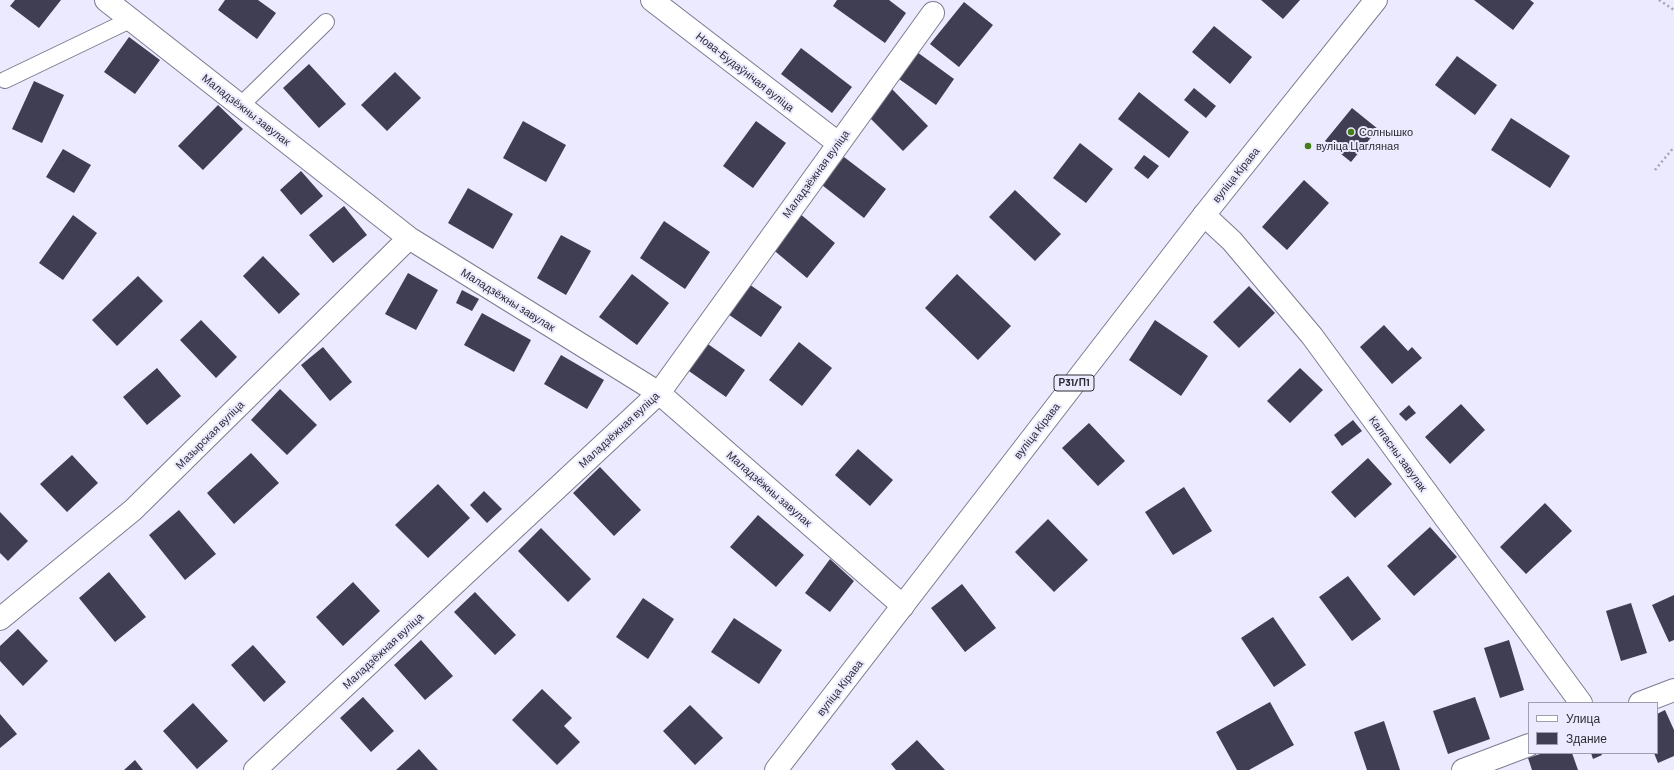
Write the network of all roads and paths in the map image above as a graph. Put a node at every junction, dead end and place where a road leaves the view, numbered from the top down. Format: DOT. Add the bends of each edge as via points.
graph roads {
  1 [pos="106,0"];
  2 [pos="652,0"];
  3 [pos="1376,0"];
  4 [pos="1659,0"];
  5 [pos="1674,10"];
  6 [pos="933,13"];
  7 [pos="130,20"];
  8 [pos="326,22"];
  9 [pos="5,80"];
  10 [pos="240,106"];
  11 [pos="838,143"];
  12 [pos="1674,147"];
  13 [pos="1655,170"];
  14 [pos="1204,215"];
  15 [pos="409,238"];
  16 [pos="659,393"];
  17 [pos="903,606"];
  18 [pos="0,619"];
  19 [pos="1674,690"];
  20 [pos="1580,702"];
  21 [pos="1643,702"];
  22 [pos="1528,745"];
  23 [pos="255,770"];
  24 [pos="776,770"];
  25 [pos="1463,770"];
  1 -- 7 [label="street, Маладзёжны завулак"];
  2 -- 11 [label="street, Нова-Будаўнічая вуліца"];
  3 -- 14 [label="street, вуліца Кірава / Р31/П1"];
  4 -- 5 [label="path"];
  6 -- 11 [label="street, Маладзёжная вуліца"];
  7 -- 9 [label="lane"];
  7 -- 10 [label="street, Маладзёжны завулак"];
  8 -- 10 [label="lane"];
  10 -- 15 [label="street, Маладзёжны завулак"];
  11 -- 16 [label="street, Маладзёжная вуліца"];
  12 -- 13 [label="path"];
  14 -- 17 [label="street, вуліца Кірава / Р31/П1"];
  14 -- 20 [label="street, Калгасны завулак" via="1232,241 1312,336"];
  15 -- 16 [label="street, Маладзёжны завулак"];
  15 -- 18 [label="street, Мазырская вуліца" via="134,510"];
  16 -- 17 [label="street, Маладзёжны завулак"];
  16 -- 23 [label="street, Маладзёжная вуліца"];
  17 -- 24 [label="street, вуліца Кірава / Р31/П1"];
  19 -- 21 [label="street"];
  22 -- 25 [label="street"];
}
